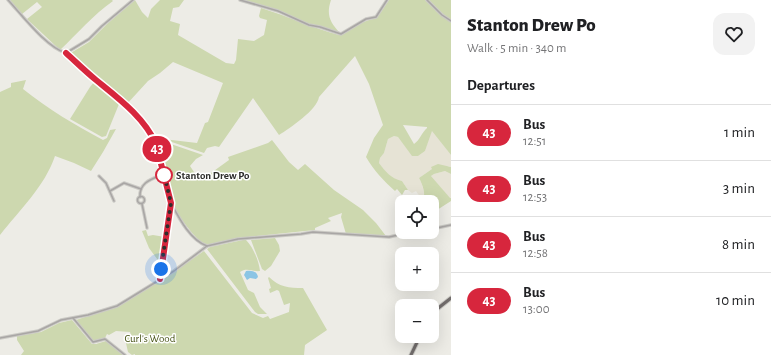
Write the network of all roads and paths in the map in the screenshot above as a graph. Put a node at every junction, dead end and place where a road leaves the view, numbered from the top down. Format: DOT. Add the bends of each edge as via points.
graph roads {
  1 [pos="8,0"];
  2 [pos="133,0"];
  3 [pos="240,0"];
  4 [pos="387,0"];
  5 [pos="427,0"];
  6 [pos="451,21"];
  7 [pos="66,53"];
  8 [pos="164,174"];
  9 [pos="104,175"];
  10 [pos="99,176"];
  11 [pos="102,178"];
  12 [pos="140,189"];
  13 [pos="110,190"];
  14 [pos="140,197"];
  15 [pos="114,201"];
  16 [pos="171,203"];
  17 [pos="142,204"];
  18 [pos="451,225"];
  19 [pos="147,228"];
  20 [pos="439,228"];
  21 [pos="395,235"];
  22 [pos="207,246"];
  23 [pos="160,279"];
  24 [pos="451,298"];
  25 [pos="439,307"];
  26 [pos="73,318"];
  27 [pos="0,338"];
  28 [pos="417,343"];
  29 [pos="125,355"];
  30 [pos="411,355"];
  1 -- 7 [label="street" via="35,30 57,50"];
  2 -- 7 [label="street" via="89,39"];
  3 -- 4 [label="street" via="341,34 366,19 376,17"];
  5 -- 6 [label="street"];
  7 -- 8 [label="street" via="138,118 154,141"];
  8 -- 12 [label="street" via="149,180"];
  8 -- 16 [label="street"];
  9 -- 11 [label="street"];
  10 -- 11 [label="street"];
  11 -- 13 [label="street"];
  12 -- 13 [label="street" via="124,184"];
  12 -- 14 [label="street"];
  13 -- 15 [label="street"];
  14 -- 17 [label="street" via="138,202"];
  14 -- 17 [label="street" via="145,200"];
  16 -- 22 [label="street" via="188,229"];
  16 -- 23 [label="street"];
  17 -- 19 [label="street"];
  18 -- 20 [label="street"];
  21 -- 22 [label="street" via="386,237 314,232 238,239"];
  22 -- 23 [label="street"];
  23 -- 26 [label="street" via="117,306"];
  24 -- 25 [label="main road"];
  26 -- 27 [label="street" via="61,320 38,331"];
  26 -- 29 [label="street" via="93,342 107,340"];
  28 -- 30 [label="main road"];
}
